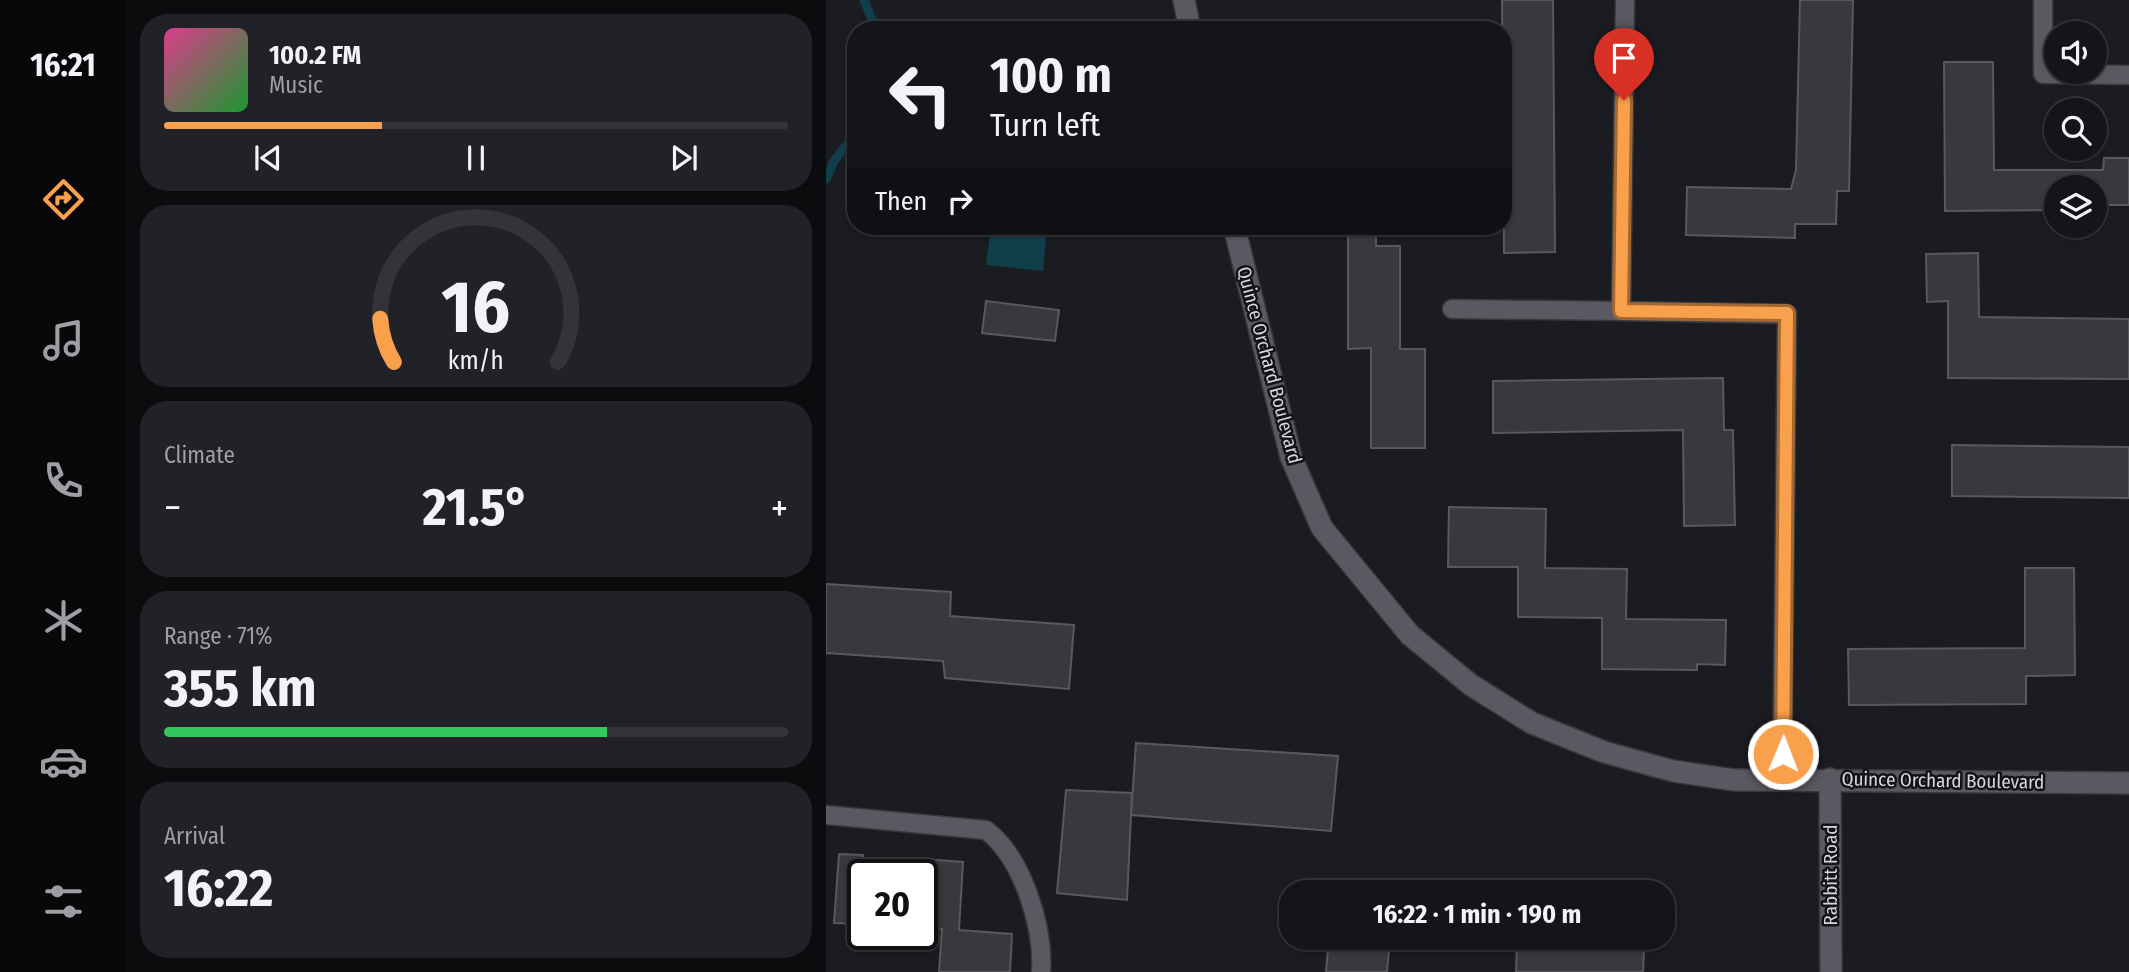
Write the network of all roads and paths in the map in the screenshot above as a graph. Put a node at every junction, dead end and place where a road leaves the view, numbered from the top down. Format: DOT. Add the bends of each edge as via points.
graph roads {
  1 [pos="1184,0"];
  2 [pos="1625,0"];
  3 [pos="2043,0"];
  4 [pos="1188,21"];
  5 [pos="2129,75"];
  6 [pos="1236,235"];
  7 [pos="1452,309"];
  8 [pos="1621,311"];
  9 [pos="1782,779"];
  10 [pos="1830,779"];
  11 [pos="2129,783"];
  12 [pos="826,815"];
  13 [pos="1041,972"];
  14 [pos="1831,972"];
  1 -- 4 [label="street"];
  2 -- 8 [label="lane"];
  3 -- 5 [label="lane" via="2043,74"];
  6 -- 9 [label="street, Quince Orchard Boulevard" via="1291,457 1322,528 1410,635 1471,685 1532,723 1604,752 1672,771"];
  7 -- 8 [label="lane"];
  8 -- 9 [label="lane" via="1787,313"];
  9 -- 10 [label="street, Quince Orchard Boulevard"];
  10 -- 11 [label="street, Quince Orchard Boulevard"];
  10 -- 14 [label="street, Rabbitt Road"];
  12 -- 13 [label="lane" via="986,830 1002,845 1036,909"];
}
